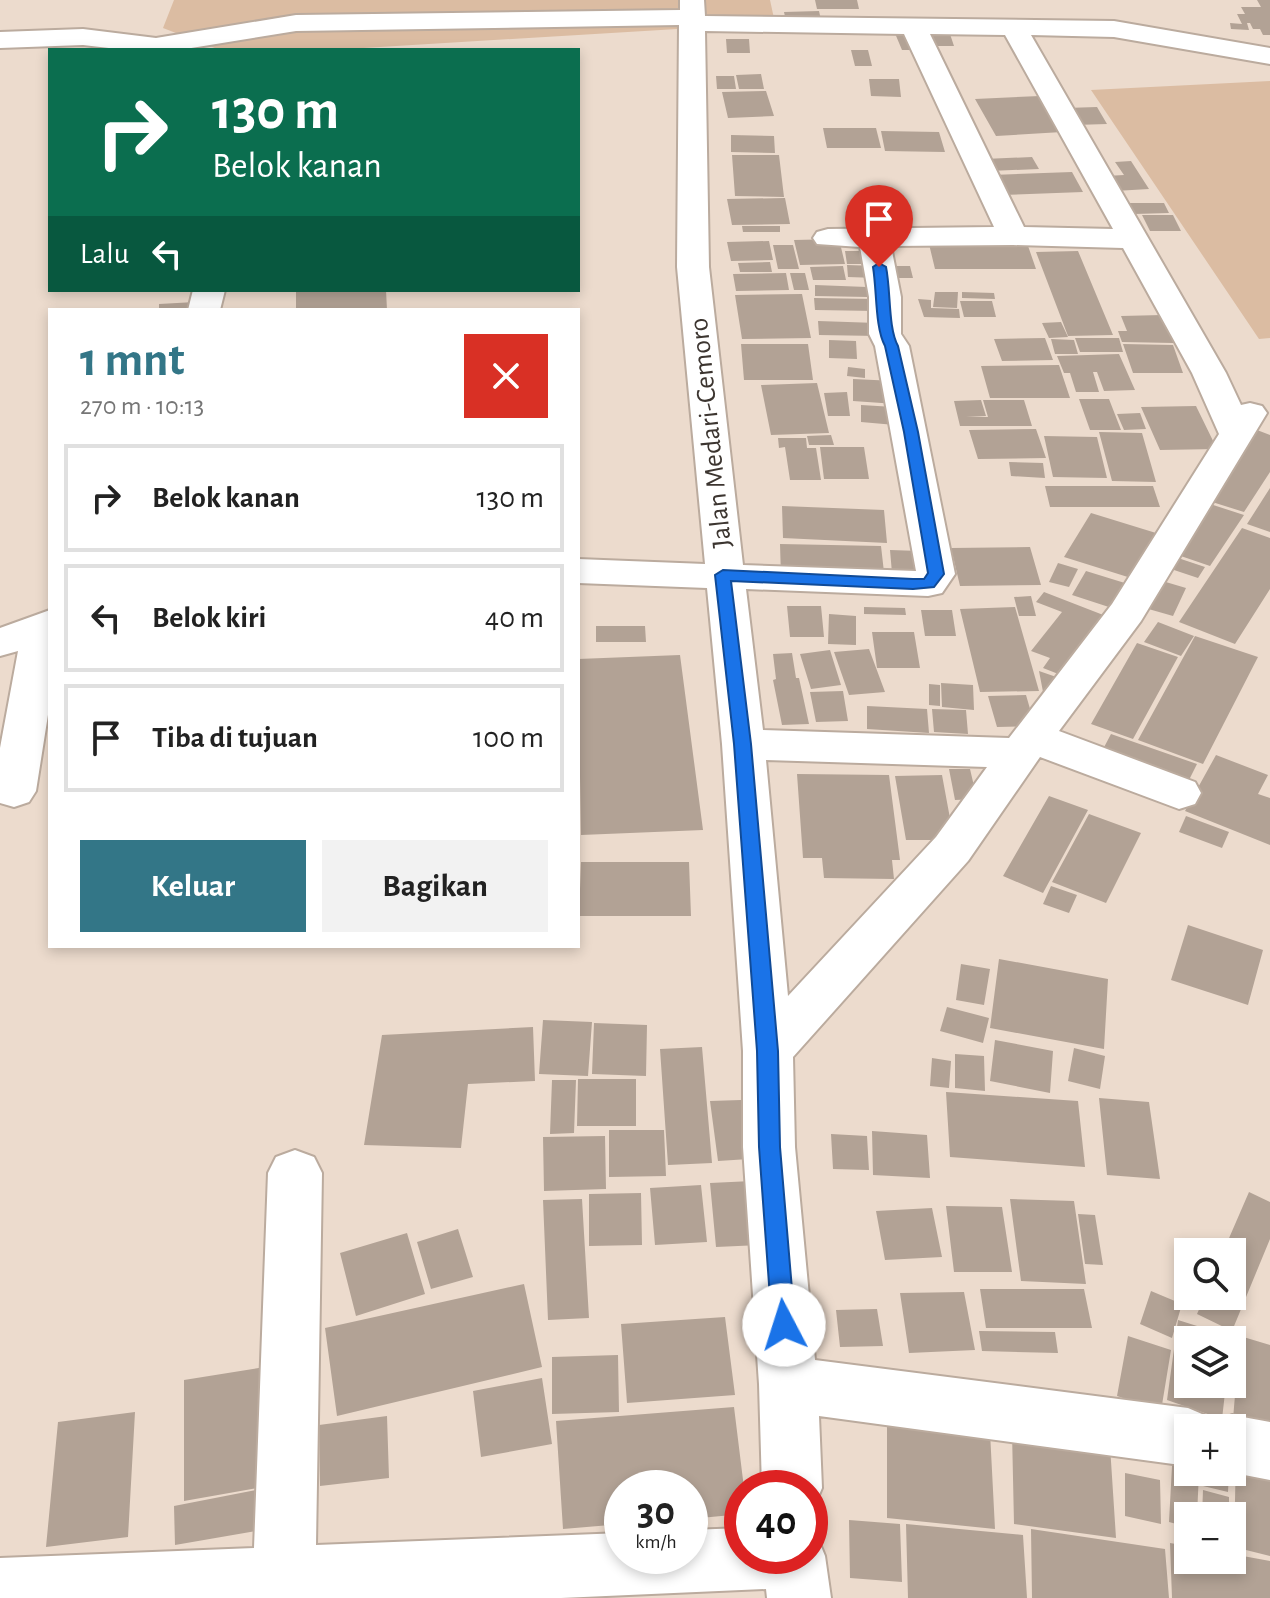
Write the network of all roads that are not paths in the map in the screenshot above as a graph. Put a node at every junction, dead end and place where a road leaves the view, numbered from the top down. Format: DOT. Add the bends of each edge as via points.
graph roads {
  1 [pos="693,13"];
  2 [pos="913,25"];
  3 [pos="1013,27"];
  4 [pos="0,40"];
  5 [pos="1270,56"];
  6 [pos="1013,236"];
  7 [pos="874,237"];
  8 [pos="828,238"];
  9 [pos="1134,239"];
  10 [pos="1250,426"];
  11 [pos="580,571"];
  12 [pos="723,575"];
  13 [pos="46,625"];
  14 [pos="0,643"];
  15 [pos="743,744"];
  16 [pos="1026,745"];
  17 [pos="14,791"];
  18 [pos="1179,793"];
  19 [pos="768,1051"];
  20 [pos="295,1173"];
  21 [pos="788,1384"];
  22 [pos="1174,1435"];
  23 [pos="1246,1447"];
  24 [pos="1270,1451"];
  25 [pos="791,1470"];
  26 [pos="724,1559"];
  27 [pos="796,1574"];
  28 [pos="284,1578"];
  29 [pos="0,1590"];
  30 [pos="799,1598"];
  1 -- 2 [label="street"];
  1 -- 4 [label="street" via="296,23 156,46 83,37"];
  1 -- 12 [label="street, Jalan Medari-Cemoro" via="693,267"];
  2 -- 3 [label="street"];
  2 -- 6 [label="street"];
  3 -- 5 [label="street" via="1114,29"];
  3 -- 9 [label="street"];
  6 -- 7 [label="street"];
  6 -- 9 [label="street"];
  7 -- 8 [label="street"];
  7 -- 12 [label="street" via="885,297 885,334 911,432 936,574 928,584"];
  9 -- 10 [label="street" via="1209,373"];
  10 -- 16 [label="street" via="1127,612"];
  11 -- 12 [label="street"];
  12 -- 15 [label="street, Jalan Medari-Cemoro"];
  13 -- 14 [label="street"];
  13 -- 17 [label="street"];
  15 -- 16 [label="street"];
  15 -- 19 [label="street, Jalan Medari-Cemoro"];
  16 -- 18 [label="street"];
  16 -- 19 [label="street" via="952,849"];
  19 -- 21 [label="street, Jalan Medari-Cemoro" via="769,1147"];
  20 -- 28 [label="street"];
  21 -- 22 [label="street"];
  21 -- 25 [label="street, Jalan Medari-Cemoro"];
  23 -- 24 [label="street"];
  26 -- 28 [label="street"];
  27 -- 30 [label="street"];
  28 -- 29 [label="street"];
}
